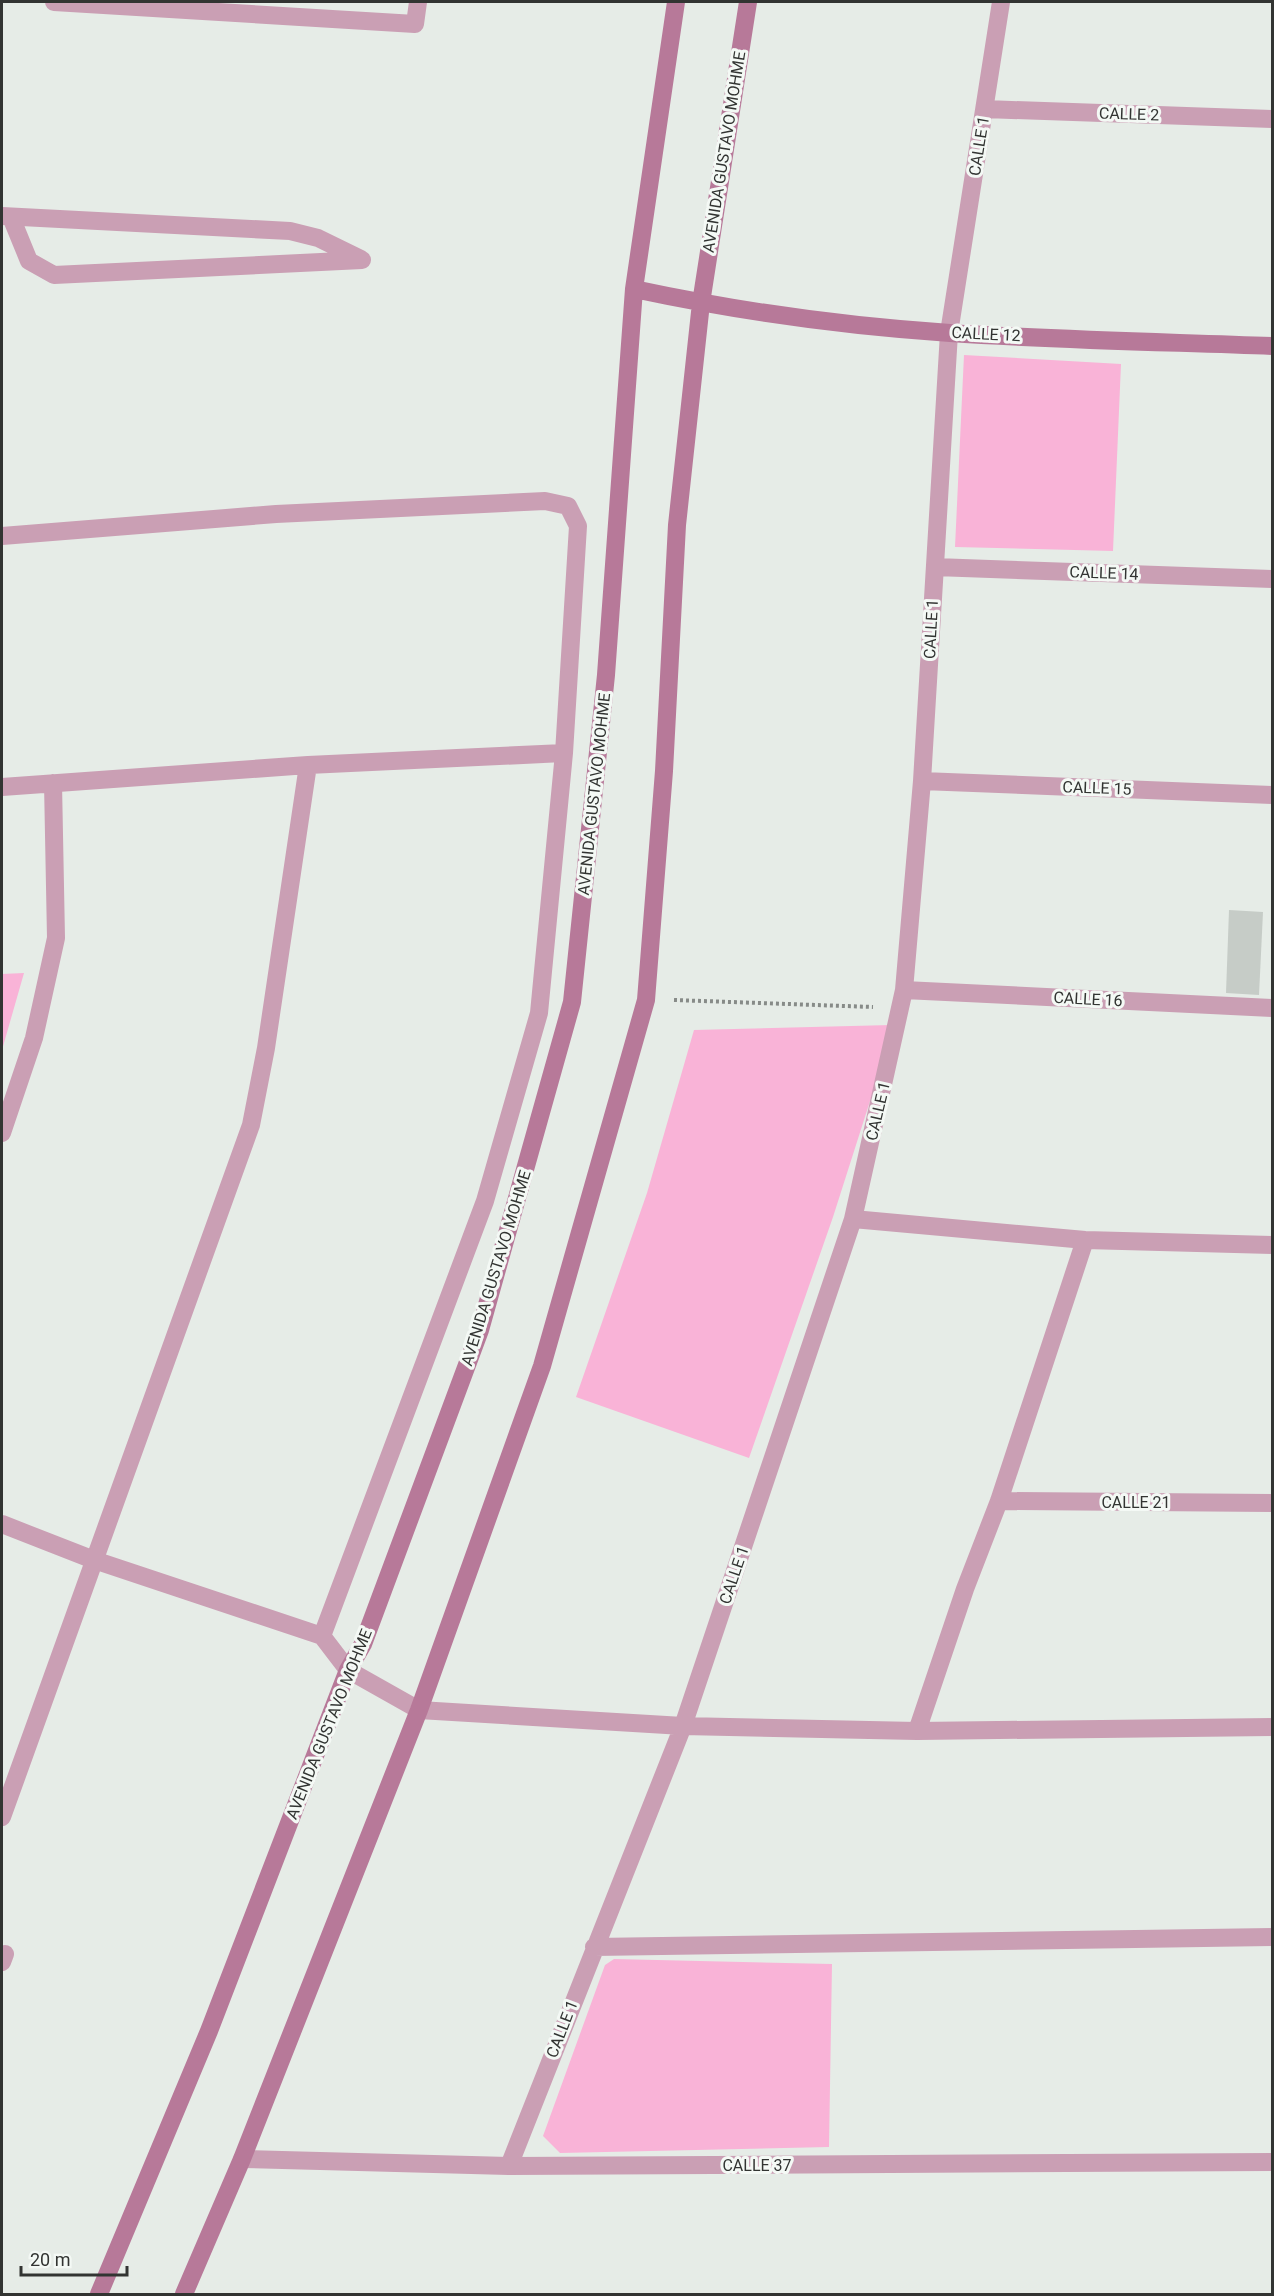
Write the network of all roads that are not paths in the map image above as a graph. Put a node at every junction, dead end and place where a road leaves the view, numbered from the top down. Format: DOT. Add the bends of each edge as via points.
graph roads {
  1 [pos="54,2"];
  2 [pos="418,2"];
  3 [pos="676,2"];
  4 [pos="748,2"];
  5 [pos="1001,2"];
  6 [pos="985,109"];
  7 [pos="1272,119"];
  8 [pos="6,217"];
  9 [pos="634,289"];
  10 [pos="701,303"];
  11 [pos="949,333"];
  12 [pos="1272,346"];
  13 [pos="2,536"];
  14 [pos="935,567"];
  15 [pos="1272,579"];
  16 [pos="564,753"];
  17 [pos="308,765"];
  18 [pos="922,782"];
  19 [pos="53,783"];
  20 [pos="2,787"];
  21 [pos="1272,795"];
  22 [pos="904,990"];
  23 [pos="1272,1008"];
  24 [pos="2,1133"];
  25 [pos="854,1219"];
  26 [pos="1085,1240"];
  27 [pos="1272,1245"];
  28 [pos="999,1501"];
  29 [pos="1272,1503"];
  30 [pos="2,1524"];
  31 [pos="94,1560"];
  32 [pos="322,1636"];
  33 [pos="348,1670"];
  34 [pos="419,1710"];
  35 [pos="683,1726"];
  36 [pos="1272,1726"];
  37 [pos="917,1731"];
  38 [pos="2,1817"];
  39 [pos="1272,1937"];
  40 [pos="594,1947"];
  41 [pos="242,2159"];
  42 [pos="1272,2162"];
  43 [pos="509,2166"];
  44 [pos="99,2295"];
  45 [pos="184,2295"];
  1 -- 2 [label="street" via="415,24"];
  3 -- 9 [label="street, AVENIDA GUSTAVO MOHME"];
  4 -- 10 [label="street, AVENIDA GUSTAVO MOHME"];
  5 -- 6 [label="street, CALLE 1"];
  6 -- 7 [label="street, CALLE 2"];
  6 -- 11 [label="street, CALLE 1"];
  8 -- 8 [label="street" via="290,231 318,238 362,260 54,275 29,261"];
  9 -- 10 [label="street"];
  9 -- 33 [label="street, AVENIDA GUSTAVO MOHME" via="606,675 572,1002 480,1330 363,1644"];
  10 -- 11 [label="street, CALLE 12"];
  10 -- 34 [label="street, AVENIDA GUSTAVO MOHME" via="677,525 664,771 646,1000 542,1366"];
  11 -- 12 [label="street, CALLE 12"];
  11 -- 14 [label="street, CALLE 1"];
  13 -- 16 [label="street" via="276,514 545,501 568,506 578,526"];
  14 -- 15 [label="street, CALLE 14"];
  14 -- 18 [label="street, CALLE 1"];
  16 -- 17 [label="street"];
  16 -- 32 [label="street" via="539,1013 485,1201"];
  17 -- 19 [label="street"];
  17 -- 31 [label="street" via="251,1125"];
  18 -- 21 [label="street, CALLE 15"];
  18 -- 22 [label="street, CALLE 1"];
  19 -- 20 [label="street"];
  19 -- 24 [label="street" via="56,938 34,1038"];
  22 -- 23 [label="street, CALLE 16"];
  22 -- 25 [label="street, CALLE 1"];
  25 -- 26 [label="street"];
  25 -- 35 [label="street, CALLE 1"];
  26 -- 27 [label="street"];
  26 -- 28 [label="street"];
  28 -- 29 [label="street, CALLE 21"];
  28 -- 37 [label="street"];
  30 -- 31 [label="street"];
  31 -- 32 [label="street"];
  31 -- 38 [label="street"];
  32 -- 33 [label="street"];
  33 -- 34 [label="street"];
  33 -- 44 [label="street, AVENIDA GUSTAVO MOHME" via="209,2031"];
  34 -- 35 [label="street"];
  34 -- 41 [label="street, AVENIDA GUSTAVO MOHME"];
  35 -- 37 [label="street"];
  35 -- 40 [label="street, CALLE 1"];
  36 -- 37 [label="street"];
  39 -- 40 [label="street"];
  40 -- 43 [label="street, CALLE 1"];
  41 -- 43 [label="street, CALLE 37"];
  41 -- 45 [label="street, AVENIDA GUSTAVO MOHME"];
  42 -- 43 [label="street, CALLE 37"];
}
